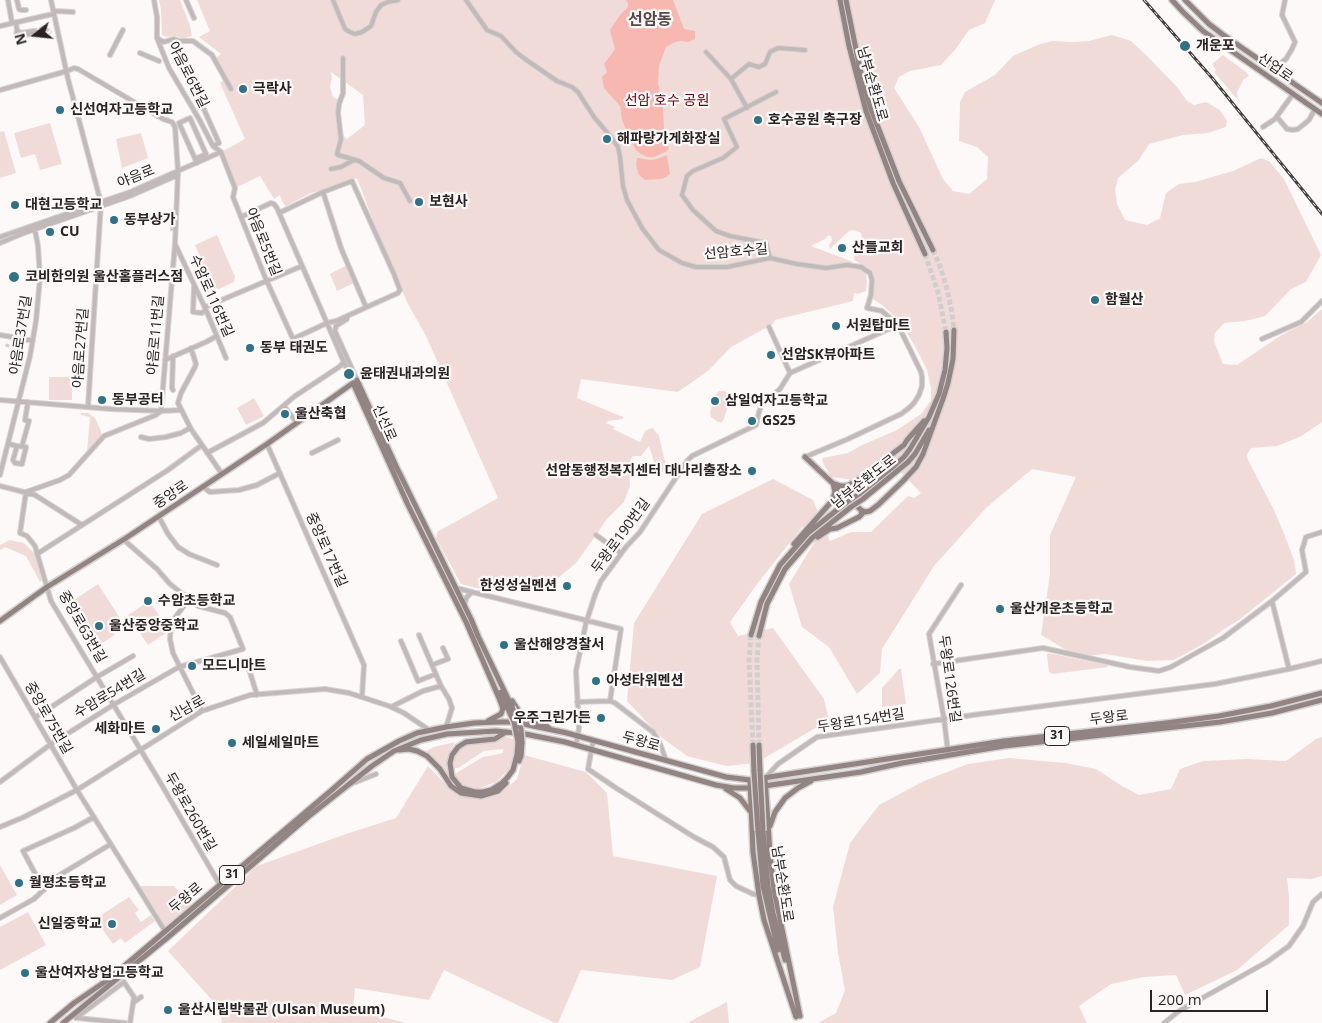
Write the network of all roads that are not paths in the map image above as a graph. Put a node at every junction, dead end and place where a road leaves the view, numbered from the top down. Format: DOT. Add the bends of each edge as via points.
graph roads {
  1 [pos="8,0"];
  2 [pos="17,0"];
  3 [pos="51,0"];
  4 [pos="154,0"];
  5 [pos="186,0"];
  6 [pos="333,0"];
  7 [pos="398,0"];
  8 [pos="466,0"];
  9 [pos="840,0"];
  10 [pos="846,0"];
  11 [pos="1172,0"];
  12 [pos="1185,0"];
  13 [pos="1286,0"];
  14 [pos="26,10"];
  15 [pos="73,12"];
  16 [pos="53,14"];
  17 [pos="194,18"];
  18 [pos="14,23"];
  19 [pos="0,26"];
  20 [pos="123,30"];
  21 [pos="22,35"];
  22 [pos="157,38"];
  23 [pos="805,50"];
  24 [pos="706,52"];
  25 [pos="140,54"];
  26 [pos="110,56"];
  27 [pos="344,58"];
  28 [pos="159,61"];
  29 [pos="1273,69"];
  30 [pos="66,71"];
  31 [pos="732,79"];
  32 [pos="231,89"];
  33 [pos="0,90"];
  34 [pos="776,92"];
  35 [pos="1293,94"];
  36 [pos="1322,103"];
  37 [pos="202,105"];
  38 [pos="747,108"];
  39 [pos="1315,109"];
  40 [pos="1322,114"];
  41 [pos="1277,117"];
  42 [pos="1263,127"];
  43 [pos="213,146"];
  44 [pos="221,152"];
  45 [pos="354,160"];
  46 [pos="196,161"];
  47 [pos="334,168"];
  48 [pos="178,173"];
  49 [pos="323,192"];
  50 [pos="410,202"];
  51 [pos="101,203"];
  52 [pos="90,210"];
  53 [pos="279,213"];
  54 [pos="100,217"];
  55 [pos="241,217"];
  56 [pos="35,227"];
  57 [pos="0,237"];
  58 [pos="0,243"];
  59 [pos="175,244"];
  60 [pos="933,250"];
  61 [pos="925,254"];
  62 [pos="770,258"];
  63 [pos="302,266"];
  64 [pos="266,280"];
  65 [pos="196,293"];
  66 [pos="1322,301"];
  67 [pos="366,307"];
  68 [pos="205,308"];
  69 [pos="347,316"];
  70 [pos="327,323"];
  71 [pos="898,325"];
  72 [pos="769,327"];
  73 [pos="954,330"];
  74 [pos="336,332"];
  75 [pos="946,332"];
  76 [pos="0,335"];
  77 [pos="217,336"];
  78 [pos="1262,339"];
  79 [pos="33,340"];
  80 [pos="191,348"];
  81 [pos="173,356"];
  82 [pos="226,358"];
  83 [pos="166,360"];
  84 [pos="344,362"];
  85 [pos="790,373"];
  86 [pos="355,382"];
  87 [pos="173,390"];
  88 [pos="944,396"];
  89 [pos="0,400"];
  90 [pos="20,402"];
  91 [pos="28,402"];
  92 [pos="935,404"];
  93 [pos="284,406"];
  94 [pos="88,407"];
  95 [pos="181,410"];
  96 [pos="161,411"];
  97 [pos="297,423"];
  98 [pos="190,428"];
  99 [pos="141,437"];
  100 [pos="338,440"];
  101 [pos="9,444"];
  102 [pos="268,444"];
  103 [pos="202,445"];
  104 [pos="20,446"];
  105 [pos="207,453"];
  106 [pos="312,453"];
  107 [pos="805,457"];
  108 [pos="280,473"];
  109 [pos="222,474"];
  110 [pos="0,476"];
  111 [pos="832,483"];
  112 [pos="0,486"];
  113 [pos="203,487"];
  114 [pos="26,492"];
  115 [pos="849,505"];
  116 [pos="861,510"];
  117 [pos="159,517"];
  118 [pos="82,525"];
  119 [pos="1322,532"];
  120 [pos="596,535"];
  121 [pos="124,540"];
  122 [pos="802,549"];
  123 [pos="621,553"];
  124 [pos="37,554"];
  125 [pos="217,565"];
  126 [pos="774,576"];
  127 [pos="961,585"];
  128 [pos="449,586"];
  129 [pos="47,588"];
  130 [pos="456,588"];
  131 [pos="472,592"];
  132 [pos="189,600"];
  133 [pos="1272,601"];
  134 [pos="465,606"];
  135 [pos="469,620"];
  136 [pos="587,620"];
  137 [pos="0,622"];
  138 [pos="419,635"];
  139 [pos="751,635"];
  140 [pos="759,636"];
  141 [pos="401,641"];
  142 [pos="443,648"];
  143 [pos="133,656"];
  144 [pos="0,657"];
  145 [pos="1322,661"];
  146 [pos="933,664"];
  147 [pos="432,665"];
  148 [pos="248,666"];
  149 [pos="179,667"];
  150 [pos="1289,669"];
  151 [pos="436,674"];
  152 [pos="97,677"];
  153 [pos="440,686"];
  154 [pos="1322,693"];
  155 [pos="257,695"];
  156 [pos="362,697"];
  157 [pos="1322,700"];
  158 [pos="610,701"];
  159 [pos="577,702"];
  160 [pos="113,705"];
  161 [pos="391,707"];
  162 [pos="202,711"];
  163 [pos="36,717"];
  164 [pos="944,719"];
  165 [pos="485,723"];
  166 [pos="446,727"];
  167 [pos="429,730"];
  168 [pos="551,730"];
  169 [pos="507,732"];
  170 [pos="578,736"];
  171 [pos="594,741"];
  172 [pos="520,743"];
  173 [pos="51,744"];
  174 [pos="576,745"];
  175 [pos="752,745"];
  176 [pos="759,745"];
  177 [pos="140,750"];
  178 [pos="591,750"];
  179 [pos="394,751"];
  180 [pos="948,753"];
  181 [pos="666,761"];
  182 [pos="757,772"];
  183 [pos="376,774"];
  184 [pos="765,778"];
  185 [pos="821,778"];
  186 [pos="750,780"];
  187 [pos="0,782"];
  188 [pos="716,785"];
  189 [pos="347,786"];
  190 [pos="766,786"];
  191 [pos="750,788"];
  192 [pos="77,790"];
  193 [pos="767,812"];
  194 [pos="751,813"];
  195 [pos="94,817"];
  196 [pos="0,827"];
  197 [pos="769,833"];
  198 [pos="111,844"];
  199 [pos="220,885"];
  200 [pos="44,890"];
  201 [pos="759,894"];
  202 [pos="1322,894"];
  203 [pos="0,918"];
  204 [pos="165,930"];
  205 [pos="141,997"];
  206 [pos="134,1002"];
  207 [pos="60,1015"];
  208 [pos="74,1018"];
  209 [pos="798,1019"];
  210 [pos="50,1023"];
  211 [pos="63,1023"];
  212 [pos="125,1023"];
  213 [pos="130,1023"];
  214 [pos="802,1023"];
  215 [pos="1164,1023"];
  1 -- 18 [label="street"];
  2 -- 14 [label="street" via="19,9"];
  3 -- 16 [label="street"];
  4 -- 22 [label="street, 야음로6번길"];
  5 -- 17 [label="street"];
  6 -- 7 [label="street" via="345,28 355,34 371,26 381,4"];
  8 -- 62 [label="street, 선암호수길" via="486,30 501,36 525,59 578,92 618,147 625,195 656,248 682,264 696,267 727,267"];
  9 -- 61 [label="main road, 남부순환도로" via="866,111 893,183"];
  10 -- 60 [label="main road, 남부순환도로" via="871,109 899,181"];
  11 -- 35 [label="main road, 산업로" via="1203,30"];
  12 -- 29 [label="main road, 산업로" via="1222,34"];
  13 -- 29 [label="street" via="1282,15 1295,42 1286,59"];
  15 -- 16 [label="street" via="55,11"];
  16 -- 18 [label="street"];
  16 -- 30 [label="street"];
  18 -- 19 [label="street"];
  18 -- 21 [label="street" via="18,38 21,39"];
  20 -- 26 [label="street"];
  22 -- 32 [label="street" via="164,42 174,39 193,41 212,55"];
  22 -- 43 [label="street, 야음로6번길" via="169,68"];
  23 -- 31 [label="street" via="778,48 770,52 765,64 759,67 749,64"];
  24 -- 31 [label="street"];
  25 -- 28 [label="street"];
  27 -- 45 [label="street" via="338,113 338,155"];
  29 -- 36 [label="main road, 산업로"];
  30 -- 33 [label="street"];
  30 -- 48 [label="street, 야음로11번길" via="78,69 172,122"];
  30 -- 51 [label="street"];
  31 -- 38 [label="street"];
  34 -- 38 [label="street"];
  35 -- 39 [label="main road, 산업로"];
  35 -- 41 [label="street"];
  37 -- 43 [label="street" via="219,143"];
  38 -- 62 [label="street" via="724,119 736,147 723,158 693,171 682,195 716,231 766,243"];
  39 -- 40 [label="main road, 산업로"];
  39 -- 41 [label="street" via="1309,120 1298,129 1287,129"];
  41 -- 42 [label="street"];
  43 -- 44 [label="street, 야음로6번길"];
  44 -- 46 [label="street, 야음로"];
  44 -- 55 [label="street, 야음로5번길" via="235,188 233,198"];
  45 -- 47 [label="street"];
  45 -- 50 [label="street" via="384,178 400,183"];
  46 -- 46 [label="street" via="179,123 190,118 206,154"];
  46 -- 48 [label="street, 야음로"];
  48 -- 51 [label="street, 야음로"];
  48 -- 51 [label="street, 야음로" via="130,196"];
  48 -- 59 [label="street, 야음로11번길"];
  49 -- 53 [label="street"];
  49 -- 67 [label="street" via="341,248"];
  49 -- 67 [label="street" via="352,181 400,290"];
  51 -- 52 [label="street, 야음로"];
  51 -- 54 [label="street, 야음로27번길"];
  51 -- 56 [label="street, 야음로"];
  52 -- 54 [label="street"];
  52 -- 56 [label="street, 야음로"];
  53 -- 55 [label="street, 신선로" via="271,203"];
  53 -- 63 [label="street, 신선로"];
  54 -- 94 [label="street, 야음로27번길"];
  55 -- 64 [label="street, 야음로5번길"];
  56 -- 57 [label="street, 야음로"];
  56 -- 58 [label="street, 야음로"];
  56 -- 79 [label="street, 야음로37번길" via="40,278"];
  59 -- 65 [label="street, 수암로116번길"];
  59 -- 83 [label="street, 야음로11번길"];
  62 -- 71 [label="street, 선암호수길" via="826,268 861,267 870,273 872,280 867,308 882,311"];
  63 -- 64 [label="street"];
  63 -- 70 [label="street, 신선로"];
  64 -- 68 [label="street"];
  64 -- 70 [label="street, 야음로5번길" via="293,338"];
  65 -- 68 [label="street, 수암로116번길"];
  65 -- 68 [label="street" via="193,312 202,313"];
  66 -- 78 [label="street" via="1301,322"];
  67 -- 69 [label="street"];
  68 -- 77 [label="street, 수암로116번길"];
  69 -- 70 [label="street"];
  69 -- 74 [label="street" via="336,326"];
  70 -- 74 [label="street"];
  70 -- 84 [label="street, 신선로"];
  71 -- 85 [label="street"];
  71 -- 107 [label="street" via="922,377 920,395 900,414"];
  72 -- 85 [label="street"];
  73 -- 88 [label="main road, 남부순환도로" via="953,359"];
  74 -- 86 [label="street, 신선로"];
  75 -- 92 [label="main road, 남부순환도로" via="945,370"];
  76 -- 79 [label="street" via="18,338 22,335 24,340"];
  77 -- 80 [label="street"];
  77 -- 82 [label="street, 수암로116번길"];
  79 -- 90 [label="street, 야음로37번길"];
  80 -- 81 [label="street"];
  80 -- 95 [label="street" via="195,367 181,393 178,403"];
  81 -- 83 [label="street"];
  81 -- 87 [label="street"];
  83 -- 96 [label="street, 야음로11번길"];
  84 -- 86 [label="street, 신선로"];
  84 -- 93 [label="street"];
  85 -- 123 [label="street, 두왕로190번길" via="780,389 761,406 756,425 687,461 640,532"];
  86 -- 97 [label="main road, 중앙로"];
  86 -- 128 [label="main road, 신선로" via="408,505"];
  86 -- 130 [label="main road, 신선로"];
  88 -- 115 [label="main road, 남부순환도로, bridge" via="915,454 900,470"];
  88 -- 116 [label="main road" via="923,454 912,472 875,508 868,512"];
  89 -- 90 [label="street"];
  90 -- 91 [label="street"];
  90 -- 101 [label="street, 야음로37번길"];
  91 -- 94 [label="street"];
  91 -- 104 [label="street" via="25,420 29,421"];
  92 -- 111 [label="main road" via="904,446 852,484 841,486"];
  92 -- 115 [label="main road, 남부순환도로, bridge" via="907,453"];
  93 -- 97 [label="street"];
  93 -- 105 [label="street" via="263,423"];
  94 -- 96 [label="street"];
  95 -- 96 [label="street"];
  95 -- 98 [label="street"];
  96 -- 114 [label="street" via="104,436 69,475"];
  97 -- 102 [label="main road, 중앙로"];
  98 -- 99 [label="street" via="166,437"];
  98 -- 103 [label="street"];
  100 -- 106 [label="street"];
  101 -- 104 [label="street"];
  101 -- 110 [label="street, 야음로37번길"];
  102 -- 108 [label="street, 중앙로17번길"];
  102 -- 109 [label="main road, 중앙로"];
  103 -- 105 [label="street"];
  103 -- 118 [label="street"];
  104 -- 104 [label="street" via="13,460 22,464 26,447"];
  105 -- 109 [label="street"];
  107 -- 111 [label="main road"];
  108 -- 113 [label="street" via="257,486 239,490 210,492"];
  108 -- 156 [label="street, 중앙로17번길" via="364,665"];
  109 -- 113 [label="main road, 중앙로"];
  111 -- 116 [label="main road"];
  111 -- 126 [label="main road" via="836,492 832,501 797,539"];
  112 -- 114 [label="street"];
  113 -- 117 [label="main road, 중앙로"];
  114 -- 118 [label="street" via="35,494"];
  114 -- 124 [label="street, 중앙로63번길" via="20,533 28,536"];
  115 -- 122 [label="main road, 남부순환도로"];
  115 -- 126 [label="main road, 남부순환도로" via="802,539"];
  116 -- 122 [label="main road" via="859,518 830,529"];
  117 -- 121 [label="main road, 중앙로"];
  117 -- 125 [label="street" via="178,547"];
  118 -- 124 [label="street"];
  119 -- 133 [label="street" via="1306,537 1302,550 1306,572"];
  120 -- 123 [label="street"];
  121 -- 129 [label="main road, 중앙로"];
  121 -- 132 [label="street"];
  122 -- 140 [label="main road, 남부순환도로" via="785,569 772,593"];
  123 -- 136 [label="street, 두왕로190번길" via="601,581"];
  124 -- 129 [label="street, 중앙로63번길"];
  126 -- 139 [label="main road, 남부순환도로" via="761,602"];
  127 -- 146 [label="street, 두왕로126번길" via="929,634"];
  128 -- 130 [label="street"];
  128 -- 135 [label="main road, 신선로"];
  129 -- 137 [label="main road, 중앙로"];
  129 -- 152 [label="street, 중앙로63번길" via="51,601"];
  130 -- 131 [label="street"];
  130 -- 134 [label="main road, 신선로"];
  131 -- 134 [label="street" via="466,598"];
  131 -- 136 [label="street"];
  132 -- 149 [label="street" via="170,625 172,649"];
  132 -- 149 [label="street, 수암로54번길" via="230,616 244,649"];
  133 -- 146 [label="street" via="1223,638 1171,668 1159,671 1043,648"];
  133 -- 150 [label="street"];
  134 -- 135 [label="main road, 신선로"];
  135 -- 165 [label="main road" via="503,709 501,714"];
  135 -- 168 [label="main road" via="480,633 520,713"];
  135 -- 172 [label="main road, bridge" via="510,708"];
  136 -- 158 [label="street" via="621,630"];
  136 -- 159 [label="street, 두왕로190번길" via="576,671"];
  138 -- 147 [label="street"];
  141 -- 151 [label="street" via="418,681"];
  142 -- 147 [label="street" via="448,659"];
  143 -- 152 [label="street"];
  144 -- 163 [label="street, 중앙로75번길"];
  145 -- 150 [label="street, 두왕로154번길"];
  146 -- 164 [label="street, 두왕로126번길"];
  147 -- 151 [label="street"];
  148 -- 155 [label="street"];
  149 -- 160 [label="street, 수암로54번길"];
  149 -- 162 [label="street"];
  150 -- 164 [label="street, 두왕로154번길" via="1215,684"];
  151 -- 153 [label="street"];
  152 -- 160 [label="street, 중앙로63번길"];
  152 -- 163 [label="street, 중앙로63번길"];
  153 -- 161 [label="street"];
  153 -- 166 [label="street" via="452,708"];
  154 -- 180 [label="main road, 두왕로 / 31" via="1219,716 1004,741"];
  155 -- 156 [label="street, 신남로" via="325,689"];
  155 -- 162 [label="street, 신남로"];
  156 -- 161 [label="street, 신남로"];
  157 -- 180 [label="main road, 두왕로 / 31" via="1220,722"];
  158 -- 159 [label="street"];
  158 -- 181 [label="street" via="653,732"];
  159 -- 170 [label="street, 두왕로190번길"];
  160 -- 173 [label="street, 수암로54번길"];
  160 -- 177 [label="street, 중앙로63번길"];
  161 -- 167 [label="street, 신남로"];
  162 -- 177 [label="street, 신남로"];
  163 -- 173 [label="street, 중앙로75번길"];
  164 -- 180 [label="street, 두왕로126번길"];
  164 -- 184 [label="street, 두왕로154번길" via="817,737 778,764"];
  165 -- 166 [label="main road, 두왕로 / 31"];
  165 -- 168 [label="main road, 두왕로 / 31" via="514,722"];
  166 -- 167 [label="main road, 두왕로 / 31"];
  167 -- 199 [label="main road, 두왕로 / 31" via="399,741 367,759"];
  168 -- 170 [label="main road, 두왕로 / 31"];
  169 -- 172 [label="main road" via="495,739 466,742 458,747 450,763 452,777 461,788 483,792 502,783 516,762"];
  169 -- 174 [label="main road, 두왕로"];
  169 -- 179 [label="main road, 두왕로" via="447,734"];
  170 -- 171 [label="main road, 두왕로 / 31"];
  170 -- 174 [label="street, 두왕로190번길"];
  171 -- 178 [label="street"];
  171 -- 181 [label="main road, 두왕로 / 31"];
  172 -- 179 [label="main road" via="521,756 511,779 498,791 481,796 461,793 451,786 427,756 409,749"];
  173 -- 187 [label="street, 수암로54번길"];
  173 -- 192 [label="street, 중앙로75번길"];
  174 -- 178 [label="main road, 두왕로"];
  175 -- 182 [label="main road, 남부순환도로"];
  176 -- 182 [label="main road, 남부순환도로"];
  177 -- 192 [label="street, 신남로"];
  177 -- 199 [label="street, 두왕로260번길"];
  178 -- 188 [label="main road, 두왕로"];
  178 -- 201 [label="street" via="588,769 713,847 724,857 730,880 736,886"];
  179 -- 189 [label="main road, 두왕로"];
  180 -- 184 [label="main road, 두왕로 / 31"];
  180 -- 185 [label="main road, 두왕로 / 31"];
  181 -- 186 [label="main road, 두왕로 / 31" via="726,778"];
  182 -- 209 [label="main road, 남부순환도로, bridge" via="761,873"];
  183 -- 189 [label="street"];
  184 -- 186 [label="main road, 두왕로 / 31"];
  184 -- 190 [label="main road"];
  184 -- 191 [label="street, 두왕로154번길"];
  185 -- 190 [label="main road, 두왕로 / 31"];
  185 -- 197 [label="main road" via="785,798 775,812"];
  186 -- 191 [label="main road"];
  188 -- 191 [label="main road, 두왕로"];
  188 -- 194 [label="main road" via="740,798"];
  189 -- 208 [label="main road, 두왕로"];
  190 -- 191 [label="main road, 두왕로 / 31"];
  190 -- 193 [label="main road"];
  191 -- 194 [label="main road"];
  192 -- 195 [label="street, 중앙로75번길"];
  192 -- 196 [label="street, 신남로"];
  193 -- 194 [label="main road" via="758,804"];
  193 -- 197 [label="main road"];
  194 -- 201 [label="main road"];
  195 -- 198 [label="street, 중앙로75번길"];
  195 -- 200 [label="street" via="23,851"];
  197 -- 209 [label="main road" via="774,890"];
  198 -- 200 [label="street" via="58,876"];
  198 -- 204 [label="street, 중앙로75번길"];
  199 -- 204 [label="main road, 두왕로 / 31"];
  200 -- 203 [label="street"];
  201 -- 209 [label="main road" via="764,920"];
  202 -- 215 [label="street" via="1313,902 1303,926 1289,946"];
  204 -- 207 [label="main road, 두왕로 / 31" via="109,979"];
  205 -- 206 [label="street"];
  206 -- 208 [label="street" via="124,982"];
  206 -- 213 [label="street"];
  207 -- 208 [label="street"];
  207 -- 210 [label="main road, 두왕로 / 31"];
  208 -- 211 [label="main road, 두왕로"];
  208 -- 212 [label="street"];
  209 -- 214 [label="main road, 남부순환도로"];
}
